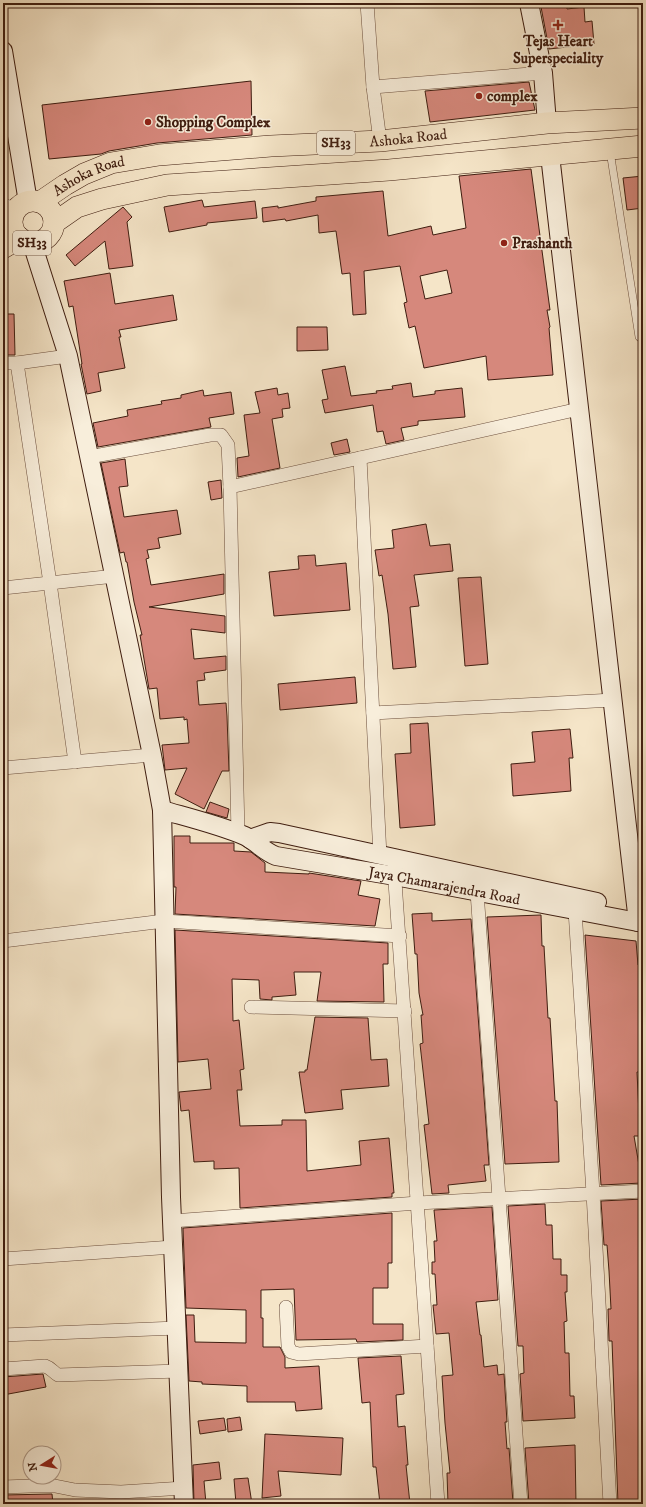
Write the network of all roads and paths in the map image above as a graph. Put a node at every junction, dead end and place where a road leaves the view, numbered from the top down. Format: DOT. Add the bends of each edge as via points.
graph roads {
  1 [pos="367,3"];
  2 [pos="530,3"];
  3 [pos="3,51"];
  4 [pos="543,73"];
  5 [pos="373,87"];
  6 [pos="643,118"];
  7 [pos="548,123"];
  8 [pos="380,141"];
  9 [pos="643,146"];
  10 [pos="609,149"];
  11 [pos="550,155"];
  12 [pos="18,221"];
  13 [pos="54,223"];
  14 [pos="643,340"];
  15 [pos="68,356"];
  16 [pos="3,363"];
  17 [pos="17,363"];
  18 [pos="579,409"];
  19 [pos="89,457"];
  20 [pos="360,458"];
  21 [pos="230,487"];
  22 [pos="115,576"];
  23 [pos="50,584"];
  24 [pos="3,588"];
  25 [pos="612,700"];
  26 [pos="373,713"];
  27 [pos="152,754"];
  28 [pos="75,762"];
  29 [pos="3,768"];
  30 [pos="162,810"];
  31 [pos="244,836"];
  32 [pos="390,864"];
  33 [pos="478,892"];
  34 [pos="576,904"];
  35 [pos="640,917"];
  36 [pos="164,921"];
  37 [pos="400,936"];
  38 [pos="3,941"];
  39 [pos="251,1008"];
  40 [pos="405,1011"];
  41 [pos="643,1191"];
  42 [pos="593,1193"];
  43 [pos="500,1198"];
  44 [pos="418,1204"];
  45 [pos="172,1221"];
  46 [pos="173,1247"];
  47 [pos="3,1259"];
  48 [pos="286,1307"];
  49 [pos="177,1328"];
  50 [pos="3,1335"];
  51 [pos="427,1346"];
  52 [pos="3,1369"];
  53 [pos="179,1371"];
  54 [pos="3,1488"];
  55 [pos="184,1496"];
  56 [pos="438,1504"];
  57 [pos="522,1504"];
  58 [pos="610,1504"];
  1 -- 5 [label="street"];
  2 -- 4 [label="main road"];
  3 -- 12 [label="main road"];
  4 -- 5 [label="street"];
  4 -- 7 [label="main road"];
  5 -- 8 [label="street"];
  6 -- 7 [label="main road, Ashoka Road / SH33"];
  7 -- 8 [label="main road, Ashoka Road / SH33"];
  8 -- 12 [label="main road, Ashoka Road / SH33" via="216,150 159,155 111,163 65,185"];
  9 -- 10 [label="main road, Ashoka Road"];
  10 -- 11 [label="main road, Ashoka Road"];
  10 -- 14 [label="lane" via="639,337"];
  11 -- 13 [label="main road, Ashoka Road" via="389,170 167,185 77,207"];
  11 -- 18 [label="main road"];
  12 -- 13 [label="main road, SH33" via="49,208"];
  12 -- 13 [label="main road, SH33" via="45,240"];
  12 -- 15 [label="main road"];
  15 -- 17 [label="street"];
  15 -- 19 [label="main road"];
  16 -- 17 [label="street"];
  17 -- 23 [label="street"];
  18 -- 20 [label="street"];
  18 -- 25 [label="main road"];
  19 -- 21 [label="street" via="221,435 228,445"];
  19 -- 22 [label="main road"];
  20 -- 21 [label="street"];
  20 -- 26 [label="street"];
  21 -- 31 [label="street"];
  22 -- 23 [label="street"];
  22 -- 27 [label="main road"];
  23 -- 24 [label="street"];
  23 -- 28 [label="street"];
  25 -- 26 [label="street"];
  25 -- 35 [label="main road"];
  26 -- 32 [label="street"];
  27 -- 28 [label="street"];
  27 -- 30 [label="main road"];
  28 -- 29 [label="street"];
  30 -- 31 [label="main road, Jaya Chamarajendra Road"];
  30 -- 36 [label="main road"];
  31 -- 32 [label="main road, Jaya Chamarajendra Road" via="270,832"];
  31 -- 32 [label="main road, Jaya Chamarajendra Road" via="276,856"];
  32 -- 33 [label="main road, Jaya Chamarajendra Road"];
  32 -- 34 [label="main road, Jaya Chamarajendra Road"];
  32 -- 37 [label="street"];
  33 -- 34 [label="main road, Jaya Chamarajendra Road"];
  33 -- 43 [label="street"];
  34 -- 35 [label="main road, Jaya Chamarajendra Road"];
  34 -- 42 [label="street"];
  36 -- 37 [label="street"];
  36 -- 38 [label="street"];
  36 -- 45 [label="main road"];
  37 -- 40 [label="street"];
  39 -- 40 [label="street"];
  40 -- 44 [label="street"];
  41 -- 42 [label="street"];
  42 -- 43 [label="street"];
  42 -- 58 [label="street"];
  43 -- 44 [label="street"];
  43 -- 57 [label="street"];
  44 -- 45 [label="street"];
  44 -- 51 [label="street"];
  45 -- 46 [label="main road"];
  46 -- 47 [label="street"];
  46 -- 49 [label="main road"];
  48 -- 51 [label="street" via="288,1346 291,1352 299,1354"];
  49 -- 50 [label="street"];
  49 -- 53 [label="main road"];
  51 -- 56 [label="street"];
  52 -- 53 [label="street" via="45,1366 58,1374"];
  53 -- 55 [label="main road"];
  54 -- 55 [label="street" via="55,1486 75,1490"];
}
